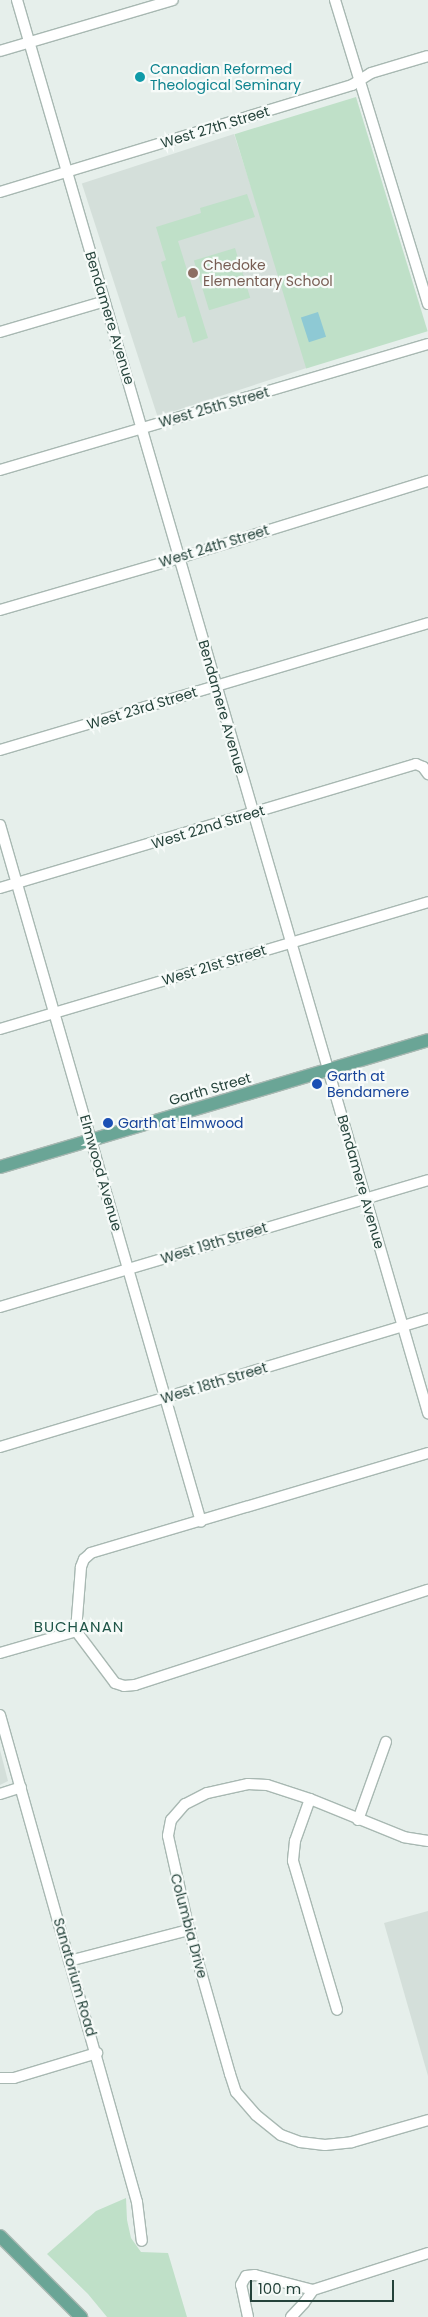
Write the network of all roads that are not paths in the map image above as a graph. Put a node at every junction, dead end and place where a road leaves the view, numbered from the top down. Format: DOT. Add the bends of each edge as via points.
graph roads {
  1 [pos="16,0"];
  2 [pos="173,0"];
  3 [pos="335,0"];
  4 [pos="29,43"];
  5 [pos="0,52"];
  6 [pos="428,56"];
  7 [pos="359,81"];
  8 [pos="67,172"];
  9 [pos="0,192"];
  10 [pos="106,301"];
  11 [pos="428,304"];
  12 [pos="0,332"];
  13 [pos="428,344"];
  14 [pos="142,428"];
  15 [pos="0,470"];
  16 [pos="428,481"];
  17 [pos="179,558"];
  18 [pos="0,610"];
  19 [pos="428,623"];
  20 [pos="216,686"];
  21 [pos="0,750"];
  22 [pos="428,774"];
  23 [pos="253,813"];
  24 [pos="0,825"];
  25 [pos="17,883"];
  26 [pos="0,888"];
  27 [pos="428,902"];
  28 [pos="291,942"];
  29 [pos="55,1013"];
  30 [pos="0,1029"];
  31 [pos="428,1040"];
  32 [pos="329,1069"];
  33 [pos="92,1140"];
  34 [pos="0,1167"];
  35 [pos="428,1180"];
  36 [pos="366,1198"];
  37 [pos="128,1269"];
  38 [pos="0,1307"];
  39 [pos="428,1319"];
  40 [pos="403,1326"];
  41 [pos="166,1397"];
  42 [pos="428,1413"];
  43 [pos="0,1447"];
  44 [pos="428,1453"];
  45 [pos="201,1522"];
  46 [pos="428,1590"];
  47 [pos="76,1631"];
  48 [pos="0,1653"];
  49 [pos="0,1715"];
  50 [pos="386,1742"];
  51 [pos="21,1787"];
  52 [pos="0,1794"];
  53 [pos="310,1799"];
  54 [pos="358,1820"];
  55 [pos="428,1841"];
  56 [pos="189,1930"];
  57 [pos="69,1961"];
  58 [pos="337,2010"];
  59 [pos="97,2053"];
  60 [pos="0,2078"];
  61 [pos="428,2120"];
  62 [pos="0,2236"];
  63 [pos="142,2241"];
  64 [pos="428,2253"];
  65 [pos="313,2290"];
  66 [pos="81,2317"];
  67 [pos="248,2317"];
  68 [pos="291,2317"];
  1 -- 4 [label="street, Bendamere Avenue"];
  2 -- 4 [label="street"];
  3 -- 7 [label="street"];
  4 -- 5 [label="street"];
  4 -- 8 [label="street, Bendamere Avenue"];
  6 -- 7 [label="street, West 27th Street" via="372,73"];
  7 -- 8 [label="street, West 27th Street"];
  7 -- 11 [label="street"];
  8 -- 9 [label="street, West 27th Street"];
  8 -- 10 [label="street, Bendamere Avenue"];
  10 -- 12 [label="street"];
  10 -- 14 [label="street, Bendamere Avenue"];
  13 -- 14 [label="street, West 25th Street"];
  14 -- 15 [label="street, West 25th Street"];
  14 -- 17 [label="street, Bendamere Avenue"];
  16 -- 17 [label="street, West 24th Street"];
  17 -- 18 [label="street, West 24th Street"];
  17 -- 20 [label="street, Bendamere Avenue"];
  19 -- 20 [label="street, West 23rd Street"];
  20 -- 21 [label="street, West 23rd Street"];
  20 -- 23 [label="street, Bendamere Avenue"];
  22 -- 23 [label="street, West 22nd Street" via="416,764"];
  23 -- 25 [label="street, West 22nd Street"];
  23 -- 28 [label="street, Bendamere Avenue"];
  24 -- 25 [label="street, Elmwood Avenue"];
  25 -- 26 [label="street, West 22nd Street"];
  25 -- 29 [label="street, Elmwood Avenue"];
  27 -- 28 [label="street, West 21st Street"];
  28 -- 29 [label="street, West 21st Street"];
  28 -- 32 [label="street, Bendamere Avenue"];
  29 -- 30 [label="street, West 21st Street"];
  29 -- 33 [label="street, Elmwood Avenue"];
  31 -- 32 [label="main road, Garth Street"];
  32 -- 33 [label="main road, Garth Street"];
  32 -- 36 [label="street, Bendamere Avenue"];
  33 -- 34 [label="main road, Garth Street"];
  33 -- 37 [label="street, Elmwood Avenue"];
  35 -- 36 [label="street, West 19th Street"];
  36 -- 37 [label="street, West 19th Street"];
  36 -- 40 [label="street, Bendamere Avenue"];
  37 -- 38 [label="street, West 19th Street"];
  37 -- 41 [label="street, Elmwood Avenue"];
  39 -- 40 [label="street, West 18th Street"];
  40 -- 41 [label="street, West 18th Street"];
  40 -- 42 [label="street, Bendamere Avenue"];
  41 -- 43 [label="street, West 18th Street"];
  41 -- 45 [label="street, Elmwood Avenue"];
  44 -- 45 [label="street"];
  45 -- 47 [label="street" via="91,1553 84,1559"];
  46 -- 47 [label="street" via="135,1685 114,1683"];
  47 -- 48 [label="street"];
  49 -- 51 [label="street, Sanatorium Road"];
  50 -- 54 [label="street"];
  51 -- 52 [label="street"];
  51 -- 57 [label="street, Sanatorium Road"];
  53 -- 54 [label="street, Columbia Drive"];
  53 -- 56 [label="street, Columbia Drive" via="267,1785 248,1784 207,1793 180,1809 171,1820 168,1836"];
  53 -- 58 [label="street" via="295,1841 293,1861"];
  54 -- 55 [label="street, Columbia Drive" via="404,1837"];
  56 -- 57 [label="street"];
  56 -- 61 [label="street, Columbia Drive" via="236,2092 256,2115 281,2135 300,2142 325,2145 352,2142"];
  57 -- 59 [label="street, Sanatorium Road"];
  59 -- 60 [label="street" via="14,2078"];
  59 -- 63 [label="street, Sanatorium Road" via="138,2202"];
  62 -- 66 [label="main road"];
  64 -- 65 [label="street"];
  65 -- 67 [label="street" via="255,2275 246,2276 241,2285"];
  65 -- 68 [label="street"];
}
